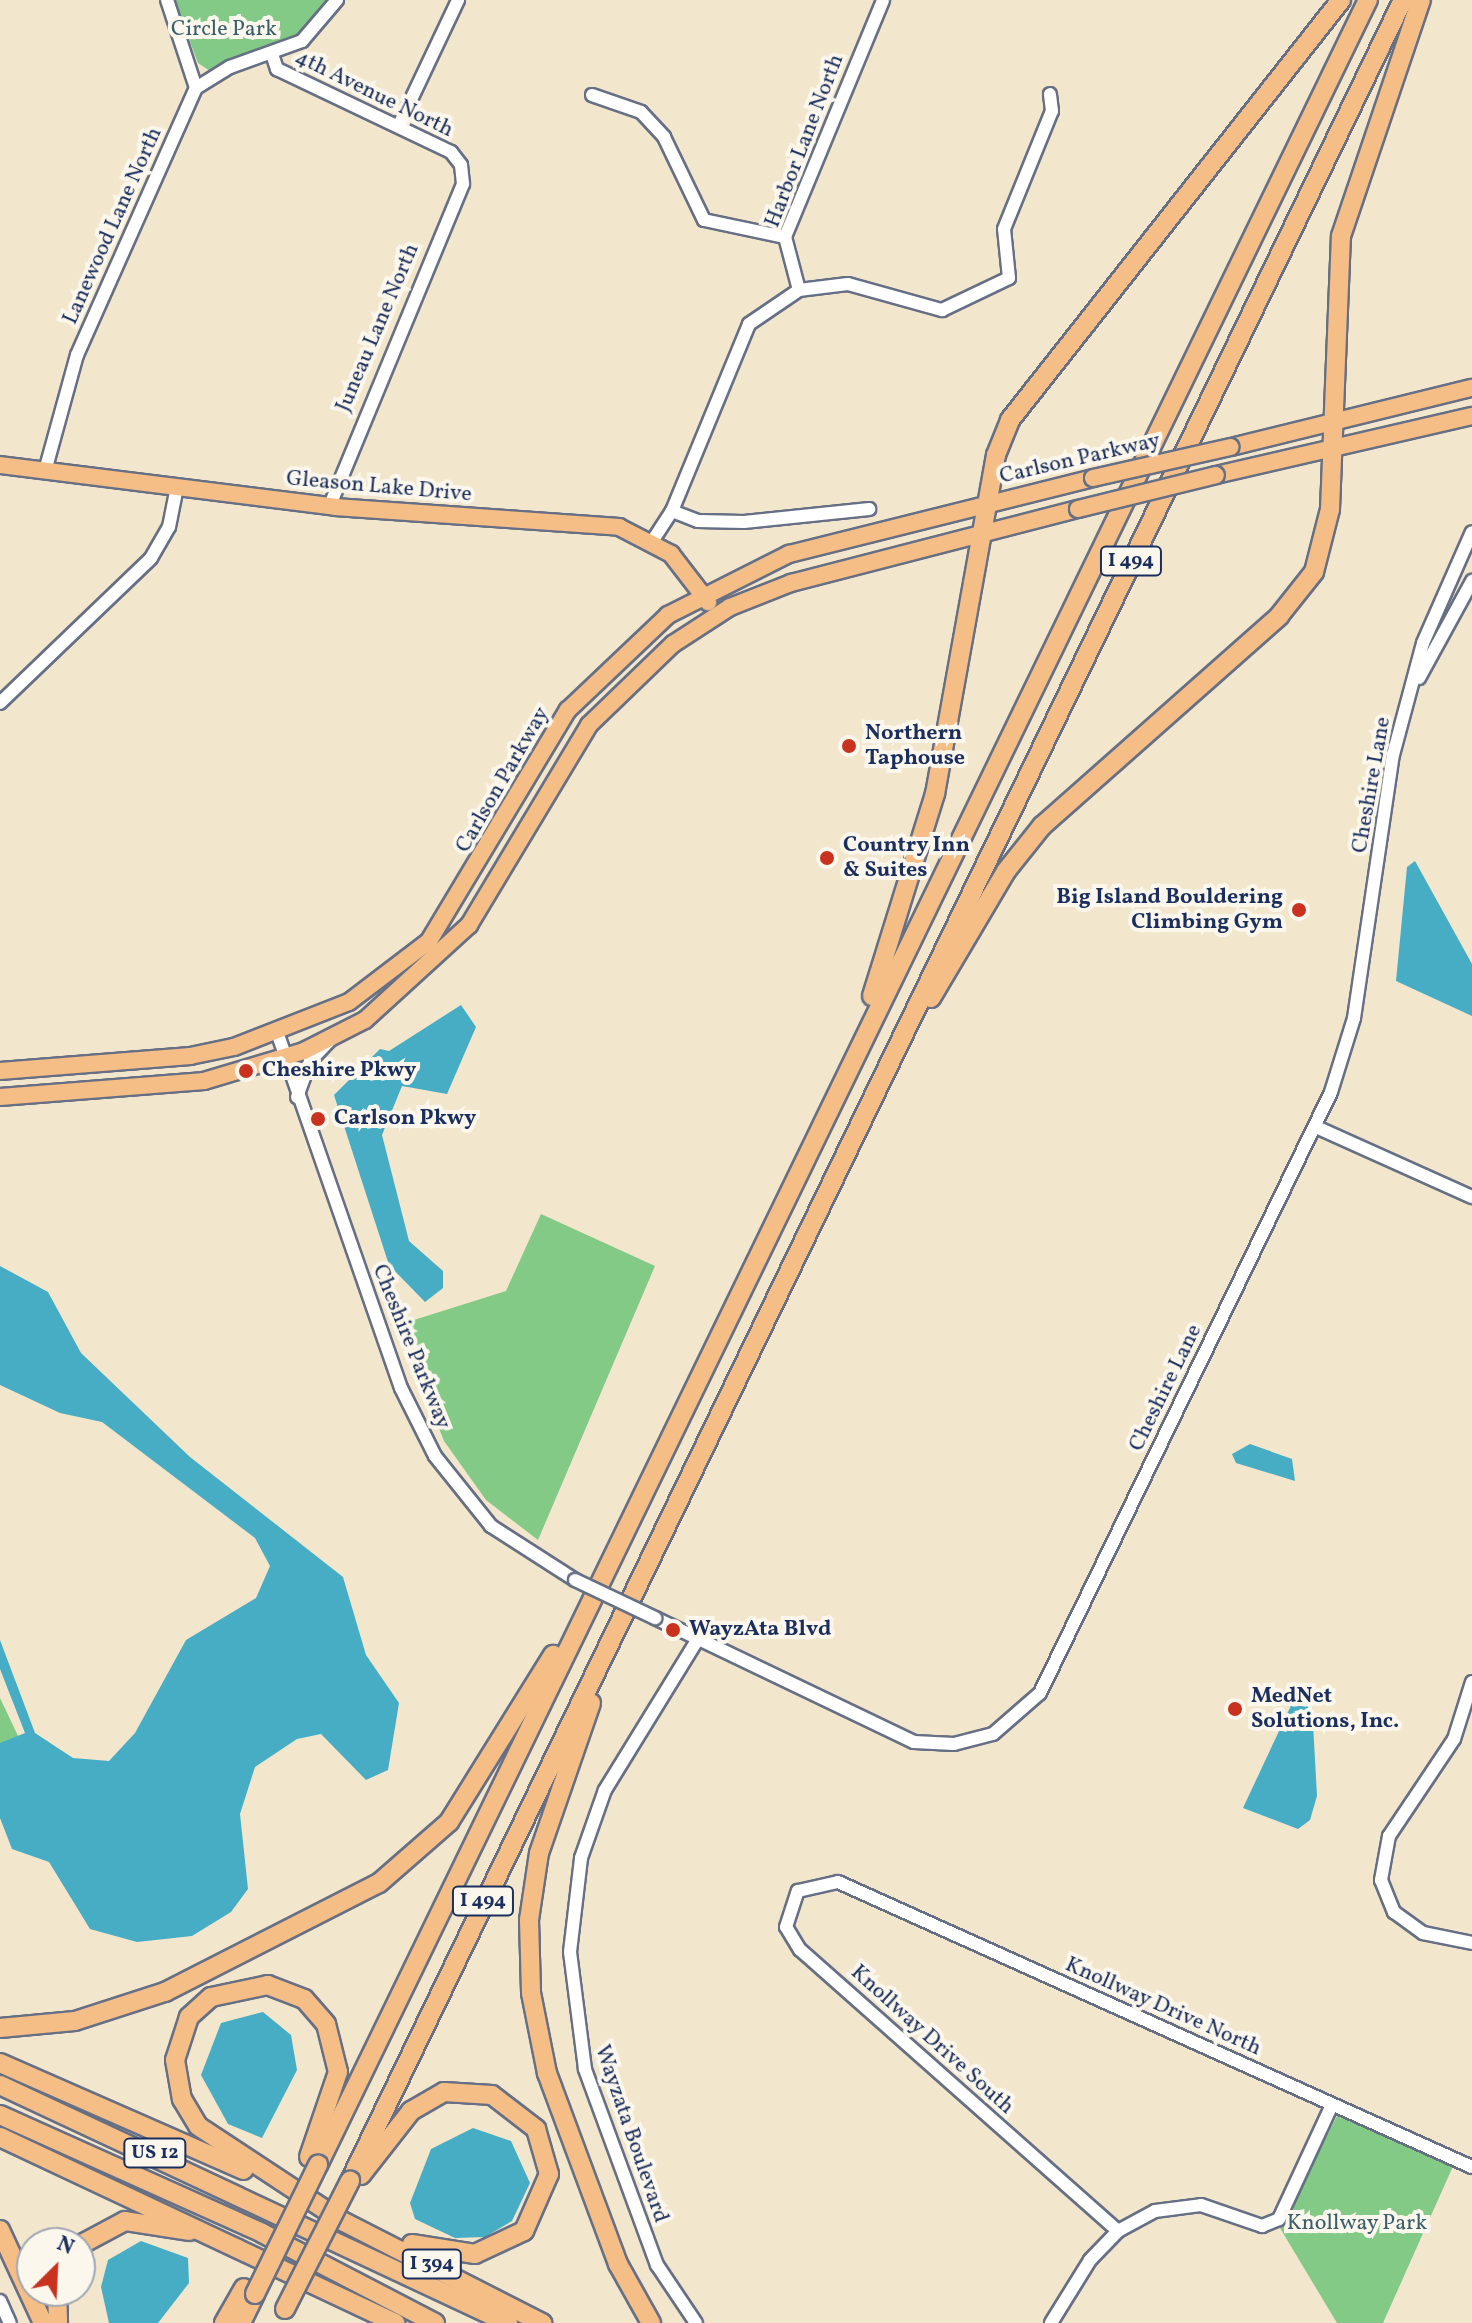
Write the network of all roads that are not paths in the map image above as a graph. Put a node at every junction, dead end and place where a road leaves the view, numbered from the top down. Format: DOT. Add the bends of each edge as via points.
graph roads {
  1 [pos="167,0"];
  2 [pos="337,0"];
  3 [pos="458,0"];
  4 [pos="883,0"];
  5 [pos="1341,0"];
  6 [pos="1368,0"];
  7 [pos="1403,0"];
  8 [pos="1421,0"];
  9 [pos="273,57"];
  10 [pos="196,88"];
  11 [pos="1050,94"];
  12 [pos="592,95"];
  13 [pos="399,125"];
  14 [pos="461,165"];
  15 [pos="785,237"];
  16 [pos="799,290"];
  17 [pos="1472,388"];
  18 [pos="1472,416"];
  19 [pos="1332,423"];
  20 [pos="1330,449"];
  21 [pos="0,465"];
  22 [pos="45,471"];
  23 [pos="177,487"];
  24 [pos="987,503"];
  25 [pos="329,507"];
  26 [pos="869,509"];
  27 [pos="672,511"];
  28 [pos="982,532"];
  29 [pos="1472,532"];
  30 [pos="653,540"];
  31 [pos="1472,581"];
  32 [pos="703,595"];
  33 [pos="717,615"];
  34 [pos="1417,680"];
  35 [pos="0,703"];
  36 [pos="277,1032"];
  37 [pos="334,1036"];
  38 [pos="285,1057"];
  39 [pos="0,1071"];
  40 [pos="0,1097"];
  41 [pos="297,1097"];
  42 [pos="826,1112"];
  43 [pos="862,1123"];
  44 [pos="1316,1127"];
  45 [pos="1472,1197"];
  46 [pos="582,1618"];
  47 [pos="655,1618"];
  48 [pos="620,1622"];
  49 [pos="698,1639"];
  50 [pos="1472,1682"];
  51 [pos="838,1882"];
  52 [pos="1472,1943"];
  53 [pos="0,2028"];
  54 [pos="0,2063"];
  55 [pos="0,2085"];
  56 [pos="1332,2105"];
  57 [pos="0,2115"];
  58 [pos="0,2137"];
  59 [pos="313,2162"];
  60 [pos="1472,2167"];
  61 [pos="352,2182"];
  62 [pos="294,2195"];
  63 [pos="327,2212"];
  64 [pos="0,2230"];
  65 [pos="1118,2231"];
  66 [pos="96,2235"];
  67 [pos="263,2252"];
  68 [pos="249,2291"];
  69 [pos="339,2294"];
  70 [pos="0,2301"];
  71 [pos="286,2316"];
  72 [pos="10,2323"];
  73 [pos="43,2323"];
  74 [pos="224,2323"];
  75 [pos="241,2323"];
  76 [pos="373,2323"];
  77 [pos="395,2323"];
  78 [pos="435,2323"];
  79 [pos="508,2323"];
  80 [pos="542,2323"];
  81 [pos="651,2323"];
  82 [pos="696,2323"];
  83 [pos="1051,2323"];
  1 -- 10 [label="street"];
  2 -- 9 [label="street" via="316,29"];
  3 -- 13 [label="street"];
  4 -- 15 [label="street, Harbor Lane North"];
  5 -- 24 [label="highway" via="1017,406"];
  6 -- 42 [label="highway, I 494"];
  7 -- 43 [label="highway, I 494"];
  8 -- 19 [label="highway" via="1341,236"];
  9 -- 10 [label="street" via="230,67"];
  9 -- 13 [label="street, 4th Avenue North" via="277,69"];
  10 -- 22 [label="street, Lanewood Lane North" via="77,355"];
  11 -- 16 [label="street" via="1052,111 1004,229 1009,278 944,315 848,284"];
  12 -- 15 [label="street" via="641,112 664,137 704,220"];
  13 -- 14 [label="street, 4th Avenue North" via="451,152"];
  14 -- 25 [label="street, Juneau Lane North" via="463,184"];
  15 -- 16 [label="street, Harbor Lane North"];
  16 -- 27 [label="street" via="749,324"];
  17 -- 19 [label="main road, Carlson Parkway"];
  18 -- 20 [label="main road, Carlson Parkway"];
  19 -- 20 [label="highway"];
  19 -- 24 [label="main road, Carlson Parkway, bridge"];
  20 -- 28 [label="main road, Carlson Parkway, bridge"];
  20 -- 43 [label="highway" via="1329,521 1306,587 1065,801 1025,846"];
  21 -- 22 [label="main road, Gleason Lake Drive"];
  22 -- 23 [label="main road, Gleason Lake Drive"];
  23 -- 25 [label="main road, Gleason Lake Drive"];
  23 -- 35 [label="street" via="169,527 151,558"];
  24 -- 28 [label="highway"];
  24 -- 32 [label="main road, Carlson Parkway" via="789,554"];
  25 -- 30 [label="main road, Gleason Lake Drive" via="603,525"];
  26 -- 27 [label="street" via="744,522 698,521"];
  27 -- 30 [label="street"];
  28 -- 33 [label="main road, Carlson Parkway" via="791,583"];
  28 -- 42 [label="highway" via="957,698 915,877"];
  29 -- 34 [label="street, Cheshire Lane" via="1431,622"];
  30 -- 32 [label="main road"];
  31 -- 34 [label="street, Cheshire Lane"];
  32 -- 33 [label="main road"];
  32 -- 36 [label="main road, Carlson Parkway" via="627,649 568,710 429,941 374,988"];
  33 -- 37 [label="main road, Carlson Parkway" via="638,673 589,725 503,877 452,944 383,1008"];
  34 -- 44 [label="street, Cheshire Lane" via="1393,755 1354,1018"];
  36 -- 38 [label="street, Cheshire Parkway"];
  36 -- 39 [label="main road, Carlson Parkway" via="164,1060"];
  37 -- 38 [label="main road, Carlson Parkway"];
  37 -- 41 [label="street" via="310,1061"];
  38 -- 40 [label="main road, Carlson Parkway" via="204,1081"];
  38 -- 41 [label="street, Cheshire Parkway"];
  41 -- 47 [label="street, Cheshire Parkway, bridge" via="401,1388 435,1456 491,1526 575,1580"];
  42 -- 46 [label="highway, I 494"];
  43 -- 48 [label="highway, I 494"];
  44 -- 45 [label="street"];
  44 -- 49 [label="street, Cheshire Lane" via="1051,1672 1011,1723 975,1740 914,1742"];
  46 -- 53 [label="highway" via="550,1659 472,1791 393,1873 333,1911 165,1992 84,2019"];
  46 -- 59 [label="highway, I 494"];
  47 -- 49 [label="street, Cheshire Lane"];
  48 -- 61 [label="highway, I 494"];
  48 -- 81 [label="highway" via="539,1853 529,1959 547,2073 618,2264"];
  49 -- 82 [label="street, Wayzata Boulevard" via="605,1790 581,1858 570,1952 585,2069 657,2265"];
  50 -- 52 [label="street" via="1454,1739 1389,1836 1381,1880 1394,1912 1423,1933"];
  51 -- 56 [label="street, Knollway Drive North"];
  51 -- 65 [label="street, Knollway Drive South" via="808,1885 791,1901 786,1927 800,1950"];
  54 -- 62 [label="highway"];
  55 -- 79 [label="highway, US 12"];
  56 -- 60 [label="street, Knollway Drive North"];
  56 -- 65 [label="street" via="1284,2212 1271,2224 1186,2205 1155,2211"];
  57 -- 78 [label="highway, US 12" via="236,2221"];
  58 -- 67 [label="highway"];
  59 -- 62 [label="highway"];
  59 -- 62 [label="highway" via="338,2072 326,2024 304,1999 268,1985 211,1997 179,2038 182,2099 206,2133"];
  61 -- 63 [label="highway, bridge"];
  61 -- 63 [label="highway" via="411,2111 454,2090 483,2092 516,2109 536,2129 548,2163 535,2218 519,2236 485,2252 421,2248"];
  62 -- 63 [label="highway, I 394"];
  62 -- 67 [label="highway, bridge"];
  63 -- 71 [label="highway, bridge"];
  63 -- 80 [label="highway, I 394"];
  64 -- 73 [label="highway"];
  65 -- 83 [label="street" via="1068,2288"];
  66 -- 67 [label="highway" via="114,2224 143,2220"];
  67 -- 68 [label="highway"];
  67 -- 69 [label="highway"];
  68 -- 74 [label="highway"];
  68 -- 75 [label="highway"];
  69 -- 76 [label="highway"];
  69 -- 77 [label="highway"];
  70 -- 72 [label="street"];
}
